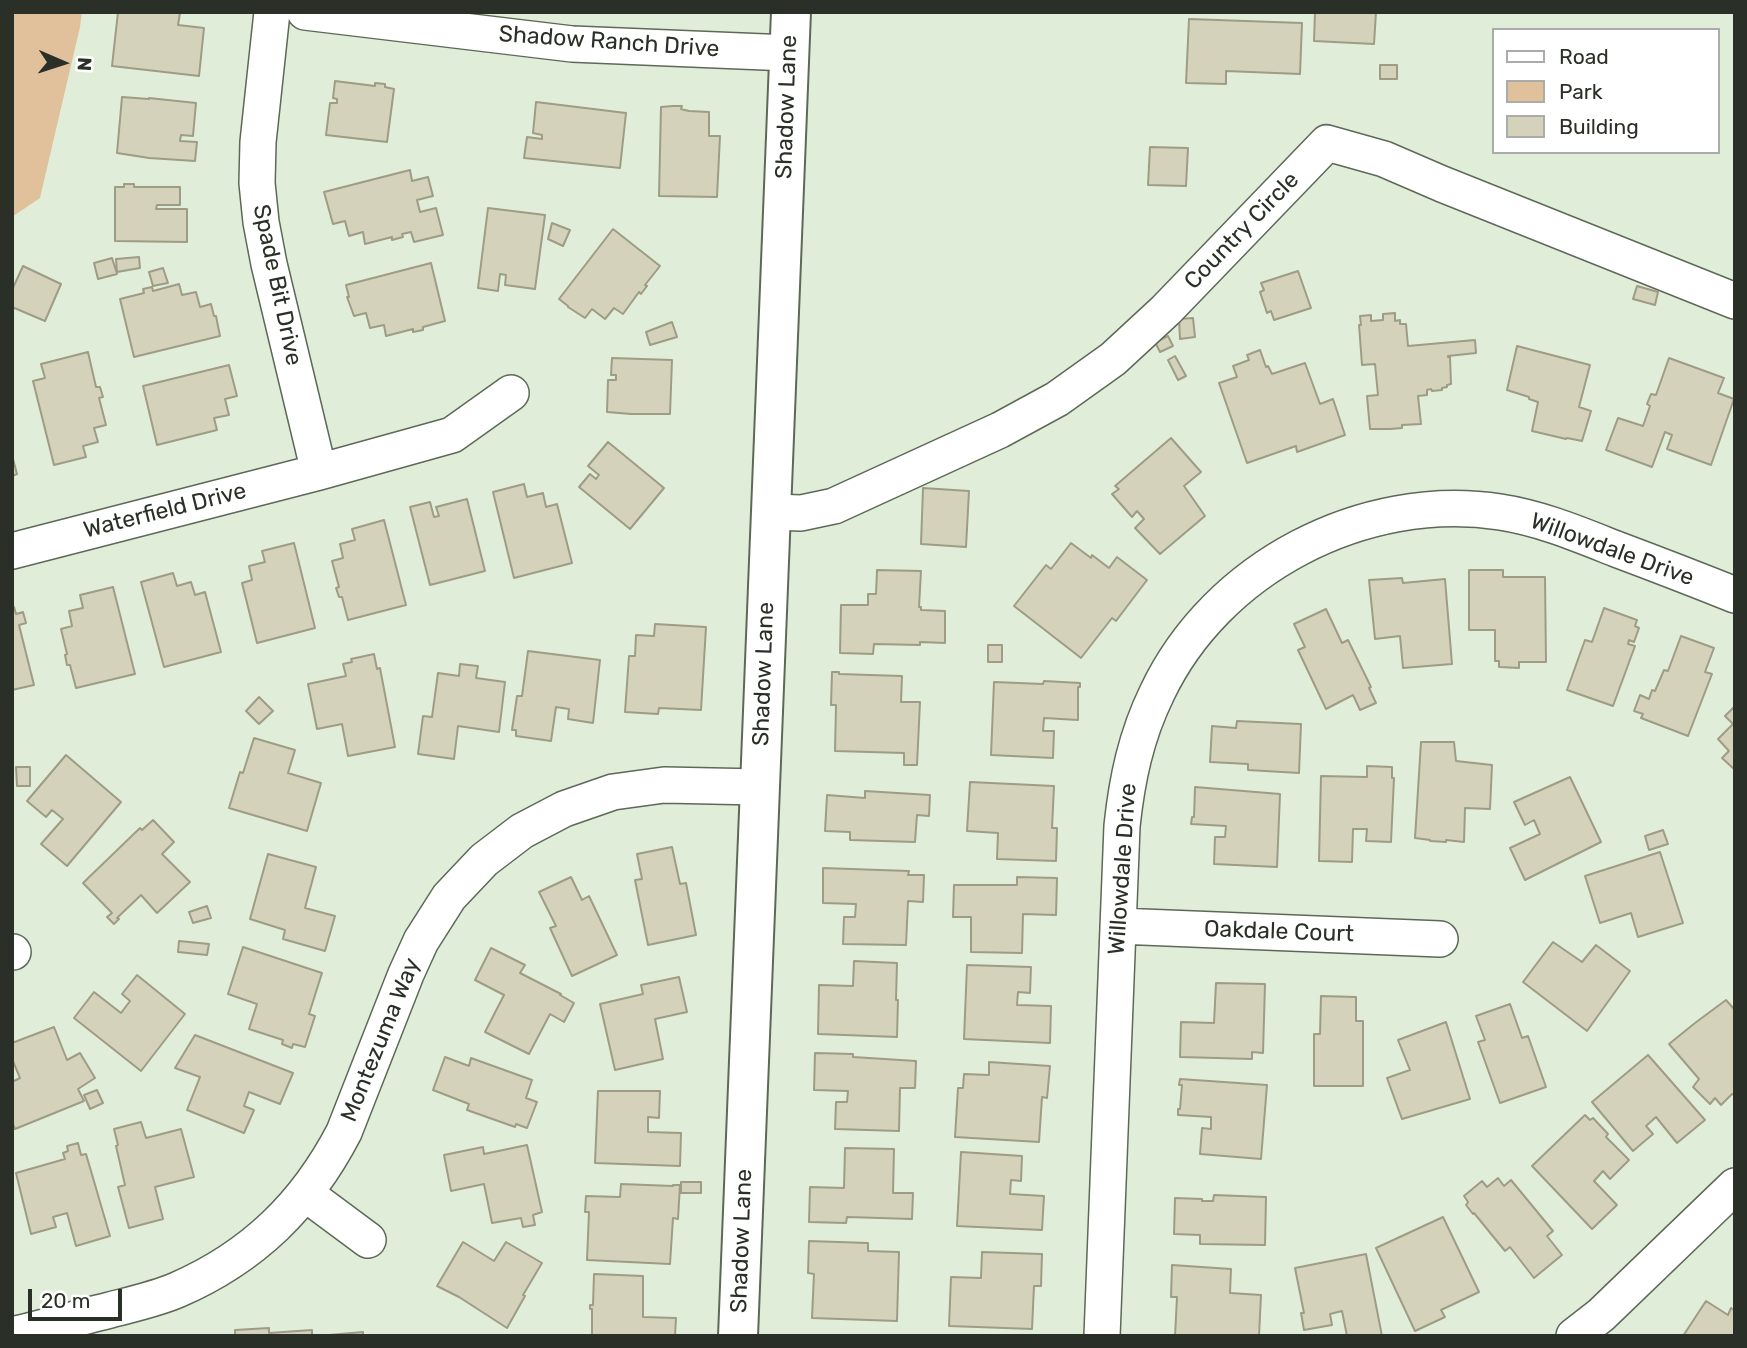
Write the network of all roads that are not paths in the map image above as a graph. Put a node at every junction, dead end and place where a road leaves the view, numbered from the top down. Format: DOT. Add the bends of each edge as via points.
graph roads {
  1 [pos="272,12"];
  2 [pos="305,12"];
  3 [pos="791,12"];
  4 [pos="789,53"];
  5 [pos="1735,301"];
  6 [pos="511,393"];
  7 [pos="318,472"];
  8 [pos="771,512"];
  9 [pos="12,551"];
  10 [pos="1735,595"];
  11 [pos="760,788"];
  12 [pos="1118,926"];
  13 [pos="1440,939"];
  14 [pos="1735,1186"];
  15 [pos="306,1194"];
  16 [pos="368,1240"];
  17 [pos="12,1335"];
  18 [pos="1577,1335"];
  19 [pos="738,1336"];
  20 [pos="1102,1336"];
  1 -- 7 [label="street, Spade Bit Drive" via="257,183 269,264"];
  2 -- 4 [label="street, Shadow Ranch Drive" via="572,44"];
  3 -- 4 [label="street, Shadow Lane"];
  4 -- 8 [label="street, Shadow Lane"];
  5 -- 8 [label="street, Country Circle" via="1384,159 1326,143 1166,310 1113,359 1057,399 834,506 801,513"];
  6 -- 7 [label="street, Waterfield Drive" via="452,435"];
  7 -- 9 [label="street, Waterfield Drive"];
  8 -- 11 [label="street, Shadow Lane"];
  10 -- 12 [label="street, Willowdale Drive" via="1549,523 1499,512 1448,509 1398,513 1344,527 1292,551 1249,579 1213,612 1182,650 1157,692 1137,741 1127,786"];
  11 -- 15 [label="street, Montezuma Way" via="664,785 613,792 564,809 522,831 484,860 449,897 421,941 344,1132"];
  11 -- 19 [label="street, Shadow Lane"];
  12 -- 13 [label="street, Oakdale Court"];
  12 -- 20 [label="street, Willowdale Drive"];
  14 -- 18 [label="street"];
  15 -- 16 [label="street"];
  15 -- 17 [label="street, Montezuma Way" via="263,1238 217,1271 141,1302"];
}
